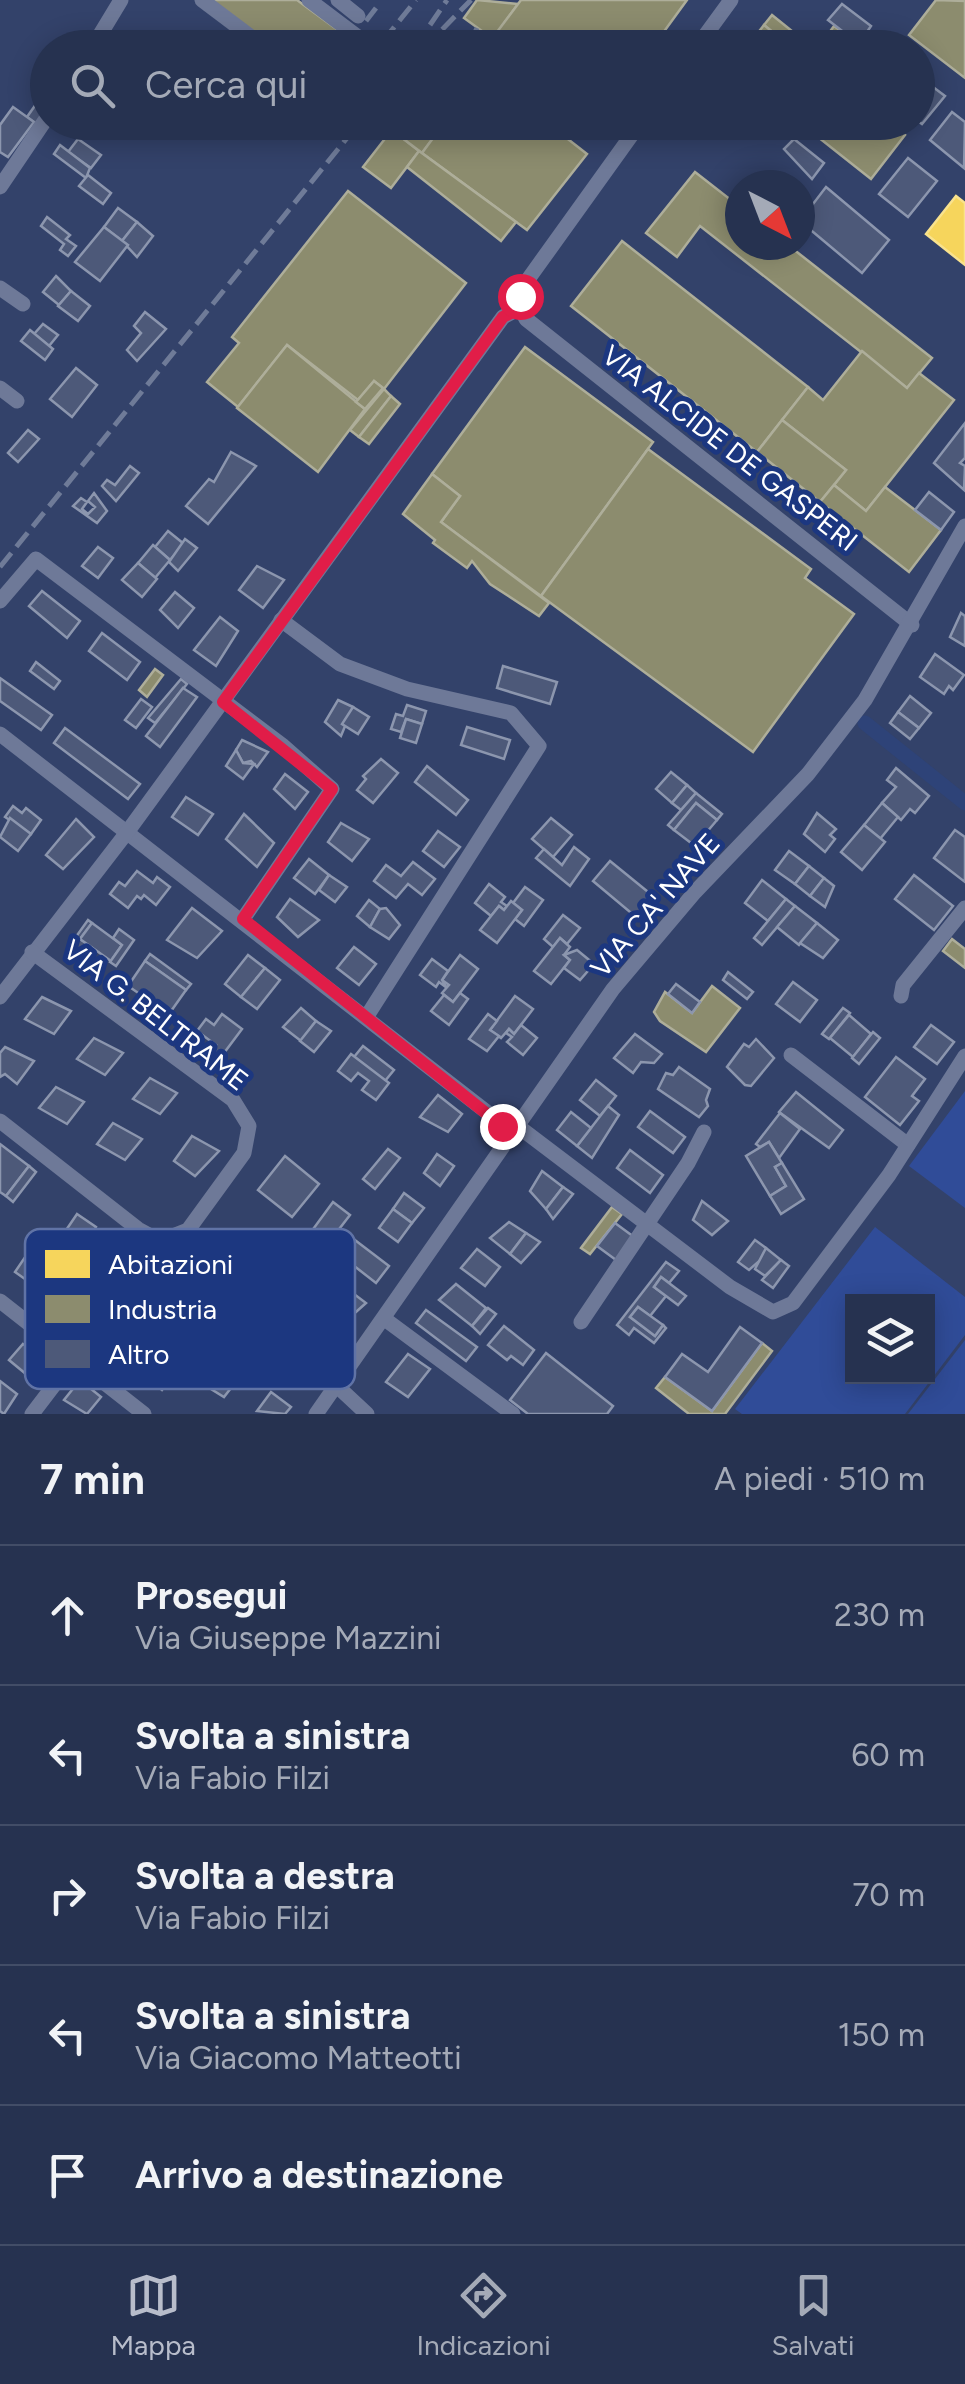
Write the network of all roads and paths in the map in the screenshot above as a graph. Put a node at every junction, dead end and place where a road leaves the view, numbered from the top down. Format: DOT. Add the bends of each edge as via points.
graph roads {
  1 [pos="121,0"];
  2 [pos="202,0"];
  3 [pos="308,0"];
  4 [pos="338,0"];
  5 [pos="731,0"];
  6 [pos="358,16"];
  7 [pos="103,30"];
  8 [pos="242,30"];
  9 [pos="349,30"];
  10 [pos="709,30"];
  11 [pos="30,140"];
  12 [pos="628,140"];
  13 [pos="2,179"];
  14 [pos="0,288"];
  15 [pos="22,304"];
  16 [pos="520,308"];
  17 [pos="0,388"];
  18 [pos="17,401"];
  19 [pos="965,526"];
  20 [pos="0,601"];
  21 [pos="281,620"];
  22 [pos="912,625"];
  23 [pos="223,702"];
  24 [pos="0,734"];
  25 [pos="128,831"];
  26 [pos="965,908"];
  27 [pos="243,919"];
  28 [pos="32,952"];
  29 [pos="901,996"];
  30 [pos="0,998"];
  31 [pos="366,1016"];
  32 [pos="791,1056"];
  33 [pos="965,1056"];
  34 [pos="0,1121"];
  35 [pos="513,1127"];
  36 [pos="704,1132"];
  37 [pos="908,1145"];
  38 [pos="646,1224"];
  39 [pos="138,1229"];
  40 [pos="189,1229"];
  41 [pos="0,1301"];
  42 [pos="386,1320"];
  43 [pos="25,1321"];
  44 [pos="581,1322"];
  45 [pos="355,1362"];
  46 [pos="51,1389"];
  47 [pos="112,1389"];
  48 [pos="335,1389"];
  49 [pos="340,1389"];
  50 [pos="32,1414"];
  51 [pos="144,1414"];
  52 [pos="316,1414"];
  53 [pos="368,1414"];
  54 [pos="513,1414"];
  1 -- 7 [label="street"];
  2 -- 8 [label="street"];
  3 -- 9 [label="street"];
  4 -- 6 [label="street"];
  5 -- 10 [label="street"];
  11 -- 13 [label="street"];
  12 -- 16 [label="street" via="524,284"];
  14 -- 15 [label="street"];
  16 -- 21 [label="street" via="503,317"];
  16 -- 22 [label="street, VIA ALCIDE DE GASPERI" via="540,331"];
  17 -- 18 [label="street"];
  19 -- 22 [label="street, VIA CA' NAVE"];
  20 -- 23 [label="street" via="36,559"];
  21 -- 23 [label="street"];
  21 -- 31 [label="street" via="340,664 407,689 511,713 539,746"];
  22 -- 35 [label="street, VIA CA' NAVE" via="808,774 656,937"];
  23 -- 25 [label="street"];
  23 -- 27 [label="street" via="332,789"];
  24 -- 25 [label="street"];
  25 -- 27 [label="street"];
  25 -- 28 [label="street"];
  26 -- 29 [label="street"];
  27 -- 31 [label="street"];
  28 -- 30 [label="street"];
  28 -- 40 [label="street, VIA G. BELTRAME" via="233,1100 249,1126 244,1152"];
  31 -- 35 [label="street"];
  32 -- 37 [label="street"];
  33 -- 37 [label="street"];
  34 -- 39 [label="street, VIA G. BELTRAME"];
  35 -- 38 [label="street"];
  35 -- 42 [label="street, VIA CA' NAVE"];
  36 -- 38 [label="street"];
  37 -- 38 [label="street" via="793,1303 774,1312"];
  38 -- 44 [label="street"];
  41 -- 43 [label="street"];
  42 -- 45 [label="street, VIA CA' NAVE"];
  42 -- 54 [label="street"];
  46 -- 50 [label="street"];
  47 -- 51 [label="street"];
  48 -- 52 [label="street, VIA CA' NAVE"];
  49 -- 53 [label="street"];
}
